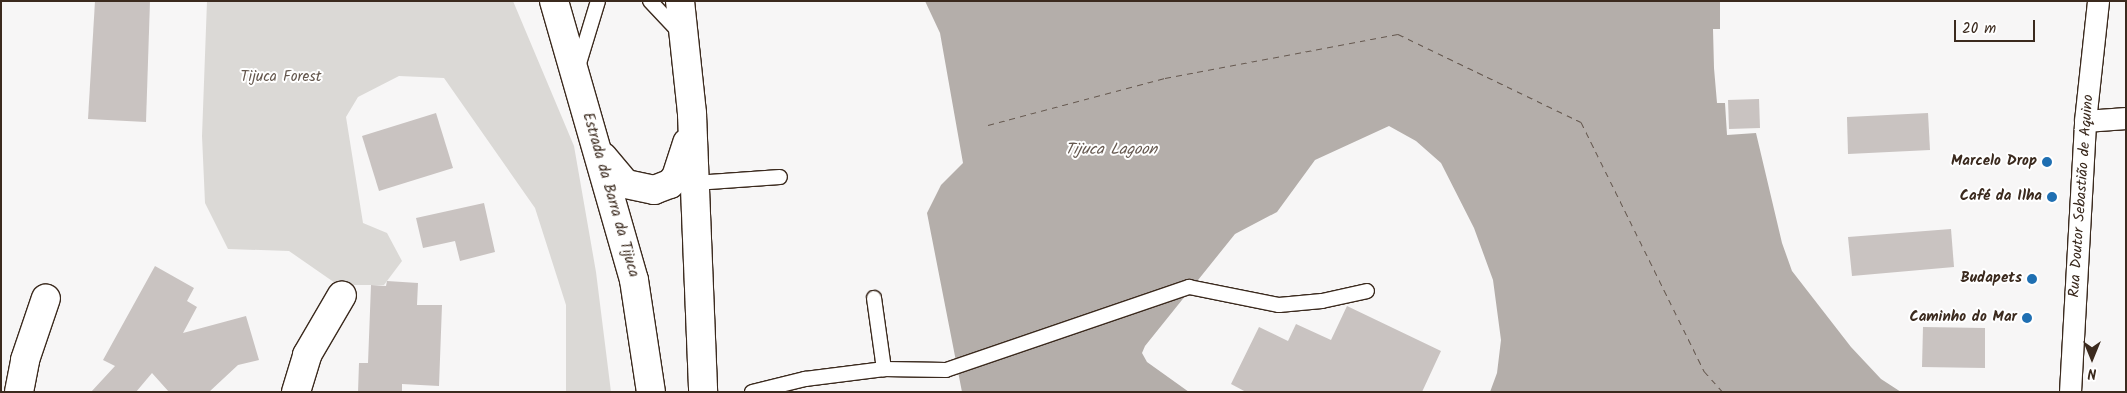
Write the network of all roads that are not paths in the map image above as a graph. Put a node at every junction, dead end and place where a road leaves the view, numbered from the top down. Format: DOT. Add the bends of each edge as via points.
graph roads {
  1 [pos="554,1"];
  2 [pos="598,1"];
  3 [pos="650,1"];
  4 [pos="680,1"];
  5 [pos="2098,1"];
  6 [pos="682,35"];
  7 [pos="576,74"];
  8 [pos="692,114"];
  9 [pos="2126,118"];
  10 [pos="2085,121"];
  11 [pos="595,143"];
  12 [pos="780,177"];
  13 [pos="695,183"];
  14 [pos="1367,291"];
  15 [pos="342,295"];
  16 [pos="46,298"];
  17 [pos="874,298"];
  18 [pos="884,369"];
  19 [pos="19,392"];
  20 [pos="296,392"];
  21 [pos="651,392"];
  22 [pos="703,392"];
  23 [pos="752,392"];
  24 [pos="2070,392"];
  1 -- 7 [label="main road, Estrada da Barra da Tijuca"];
  2 -- 7 [label="lane"];
  3 -- 6 [label="lane"];
  4 -- 6 [label="main road"];
  5 -- 10 [label="street, Rua Doutor Sebastião de Aquino"];
  6 -- 8 [label="main road"];
  7 -- 11 [label="main road, Estrada da Barra da Tijuca"];
  8 -- 11 [label="main road" via="681,168 670,184 654,190 626,184"];
  8 -- 13 [label="main road"];
  9 -- 10 [label="street"];
  10 -- 24 [label="street, Rua Doutor Sebastião de Aquino"];
  11 -- 21 [label="main road, Estrada da Barra da Tijuca" via="634,280"];
  12 -- 13 [label="lane"];
  13 -- 22 [label="main road"];
  14 -- 18 [label="lane" via="1322,301 1279,304 1189,287 946,370"];
  15 -- 20 [label="main road" via="307,355"];
  16 -- 19 [label="main road" via="25,360"];
  17 -- 18 [label="lane"];
  18 -- 23 [label="lane" via="805,379"];
}
